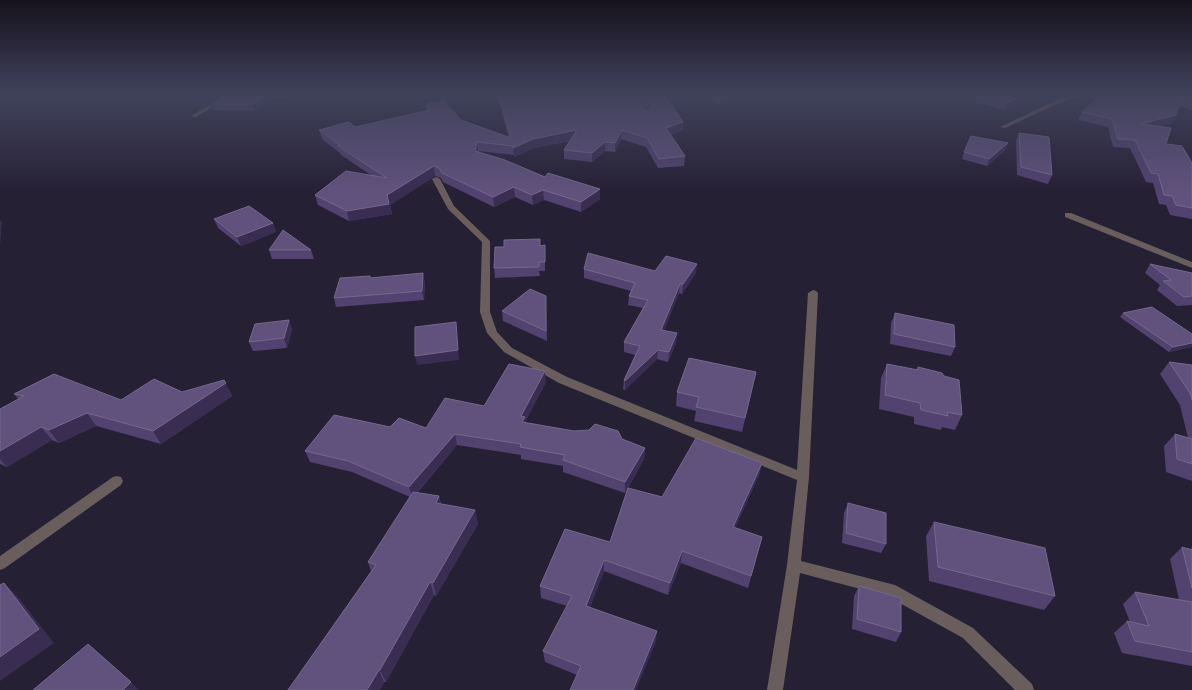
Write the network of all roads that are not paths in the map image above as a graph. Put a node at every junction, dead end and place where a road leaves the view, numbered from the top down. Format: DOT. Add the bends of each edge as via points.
graph roads {
  1 [pos="436,179"];
  2 [pos="1068,215"];
  3 [pos="1192,265"];
  4 [pos="813,293"];
  5 [pos="803,477"];
  6 [pos="117,481"];
  7 [pos="0,564"];
  8 [pos="794,565"];
  9 [pos="775,690"];
  10 [pos="1026,690"];
  1 -- 5 [label="street" via="452,207 486,241 485,312 492,332 508,350 563,380"];
  2 -- 3 [label="street"];
  4 -- 5 [label="street"];
  5 -- 8 [label="street"];
  6 -- 7 [label="street"];
  8 -- 9 [label="street"];
  8 -- 10 [label="street" via="890,590 968,633"];
}
